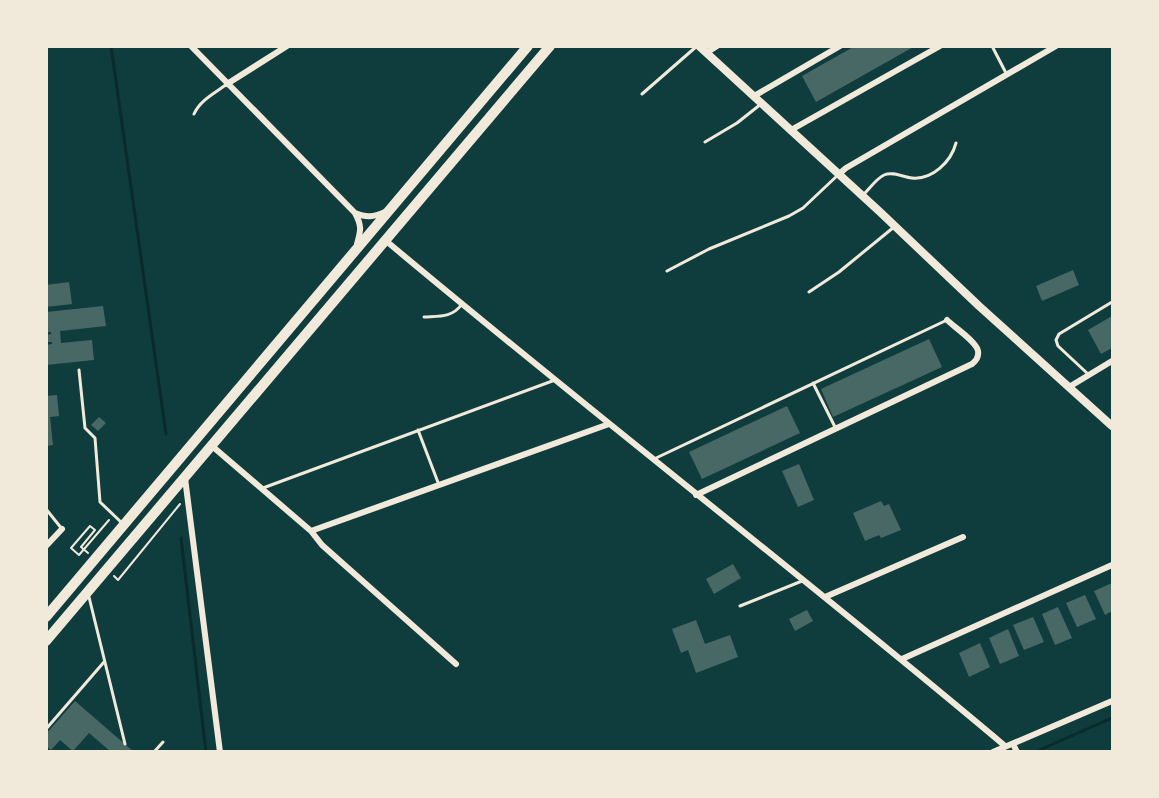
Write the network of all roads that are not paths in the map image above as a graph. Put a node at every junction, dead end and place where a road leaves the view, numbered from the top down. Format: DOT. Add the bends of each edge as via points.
graph roads {
  1 [pos="191,46"];
  2 [pos="287,46"];
  3 [pos="528,46"];
  4 [pos="550,46"];
  5 [pos="698,46"];
  6 [pos="717,46"];
  7 [pos="840,46"];
  8 [pos="940,46"];
  9 [pos="992,46"];
  10 [pos="1056,46"];
  11 [pos="706,53"];
  12 [pos="1007,75"];
  13 [pos="227,84"];
  14 [pos="642,94"];
  15 [pos="754,96"];
  16 [pos="760,105"];
  17 [pos="194,114"];
  18 [pos="791,130"];
  19 [pos="705,142"];
  20 [pos="956,143"];
  21 [pos="839,174"];
  22 [pos="863,196"];
  23 [pos="391,209"];
  24 [pos="355,213"];
  25 [pos="895,226"];
  26 [pos="385,240"];
  27 [pos="354,253"];
  28 [pos="667,271"];
  29 [pos="809,292"];
  30 [pos="1113,302"];
  31 [pos="462,304"];
  32 [pos="424,317"];
  33 [pos="946,320"];
  34 [pos="1113,361"];
  35 [pos="78,370"];
  36 [pos="1089,375"];
  37 [pos="555,380"];
  38 [pos="813,383"];
  39 [pos="1069,387"];
  40 [pos="609,424"];
  41 [pos="1113,426"];
  42 [pos="835,429"];
  43 [pos="418,430"];
  44 [pos="212,446"];
  45 [pos="654,459"];
  46 [pos="185,477"];
  47 [pos="439,485"];
  48 [pos="261,488"];
  49 [pos="696,495"];
  50 [pos="46,509"];
  51 [pos="124,525"];
  52 [pos="62,529"];
  53 [pos="311,531"];
  54 [pos="963,537"];
  55 [pos="46,546"];
  56 [pos="1113,565"];
  57 [pos="804,580"];
  58 [pos="88,592"];
  59 [pos="825,597"];
  60 [pos="740,606"];
  61 [pos="46,617"];
  62 [pos="46,641"];
  63 [pos="902,659"];
  64 [pos="104,662"];
  65 [pos="456,664"];
  66 [pos="1113,701"];
  67 [pos="46,729"];
  68 [pos="163,742"];
  69 [pos="125,744"];
  70 [pos="1013,744"];
  71 [pos="1005,746"];
  72 [pos="154,752"];
  73 [pos="220,752"];
  74 [pos="993,752"];
  75 [pos="1017,752"];
  1 -- 13 [label="street"];
  2 -- 13 [label="street"];
  3 -- 23 [label="highway"];
  4 -- 26 [label="highway"];
  5 -- 11 [label="street"];
  5 -- 14 [label="lane"];
  6 -- 11 [label="street"];
  7 -- 15 [label="street"];
  8 -- 18 [label="street"];
  9 -- 12 [label="lane"];
  10 -- 12 [label="street"];
  11 -- 15 [label="street"];
  12 -- 21 [label="street"];
  13 -- 17 [label="lane" via="201,102"];
  13 -- 24 [label="street"];
  15 -- 16 [label="street"];
  16 -- 18 [label="street"];
  16 -- 19 [label="lane"];
  18 -- 21 [label="street"];
  20 -- 22 [label="lane" via="950,158 923,178 887,174"];
  21 -- 22 [label="street"];
  21 -- 28 [label="lane" via="789,216"];
  22 -- 25 [label="street"];
  23 -- 24 [label="street" via="371,217"];
  23 -- 27 [label="highway"];
  24 -- 27 [label="street" via="361,231"];
  25 -- 29 [label="lane"];
  25 -- 39 [label="street"];
  26 -- 31 [label="street"];
  26 -- 44 [label="highway"];
  27 -- 51 [label="highway"];
  30 -- 36 [label="lane" via="1059,334 1056,340"];
  31 -- 32 [label="lane" via="448,316"];
  31 -- 37 [label="street"];
  33 -- 38 [label="lane"];
  33 -- 42 [label="street" via="975,344 979,355 972,364"];
  34 -- 36 [label="street"];
  35 -- 51 [label="lane" via="85,428 95,438 100,502"];
  36 -- 39 [label="street"];
  37 -- 40 [label="street"];
  37 -- 43 [label="lane"];
  38 -- 42 [label="lane"];
  38 -- 45 [label="lane"];
  39 -- 41 [label="street"];
  40 -- 45 [label="street"];
  40 -- 47 [label="street"];
  42 -- 49 [label="street"];
  43 -- 47 [label="lane"];
  43 -- 48 [label="lane"];
  44 -- 46 [label="highway"];
  44 -- 48 [label="street"];
  45 -- 49 [label="street"];
  46 -- 58 [label="highway"];
  46 -- 73 [label="street"];
  47 -- 53 [label="street"];
  48 -- 53 [label="street"];
  49 -- 57 [label="street"];
  50 -- 52 [label="lane"];
  51 -- 61 [label="highway"];
  52 -- 55 [label="street"];
  53 -- 65 [label="street"];
  54 -- 59 [label="street"];
  56 -- 63 [label="street"];
  57 -- 59 [label="street"];
  57 -- 60 [label="lane"];
  58 -- 62 [label="highway"];
  58 -- 64 [label="lane"];
  59 -- 63 [label="street"];
  63 -- 71 [label="street"];
  64 -- 67 [label="lane"];
  64 -- 69 [label="lane"];
  66 -- 70 [label="street"];
  68 -- 72 [label="lane"];
  70 -- 71 [label="street"];
  70 -- 75 [label="street"];
  71 -- 74 [label="street"];
}
